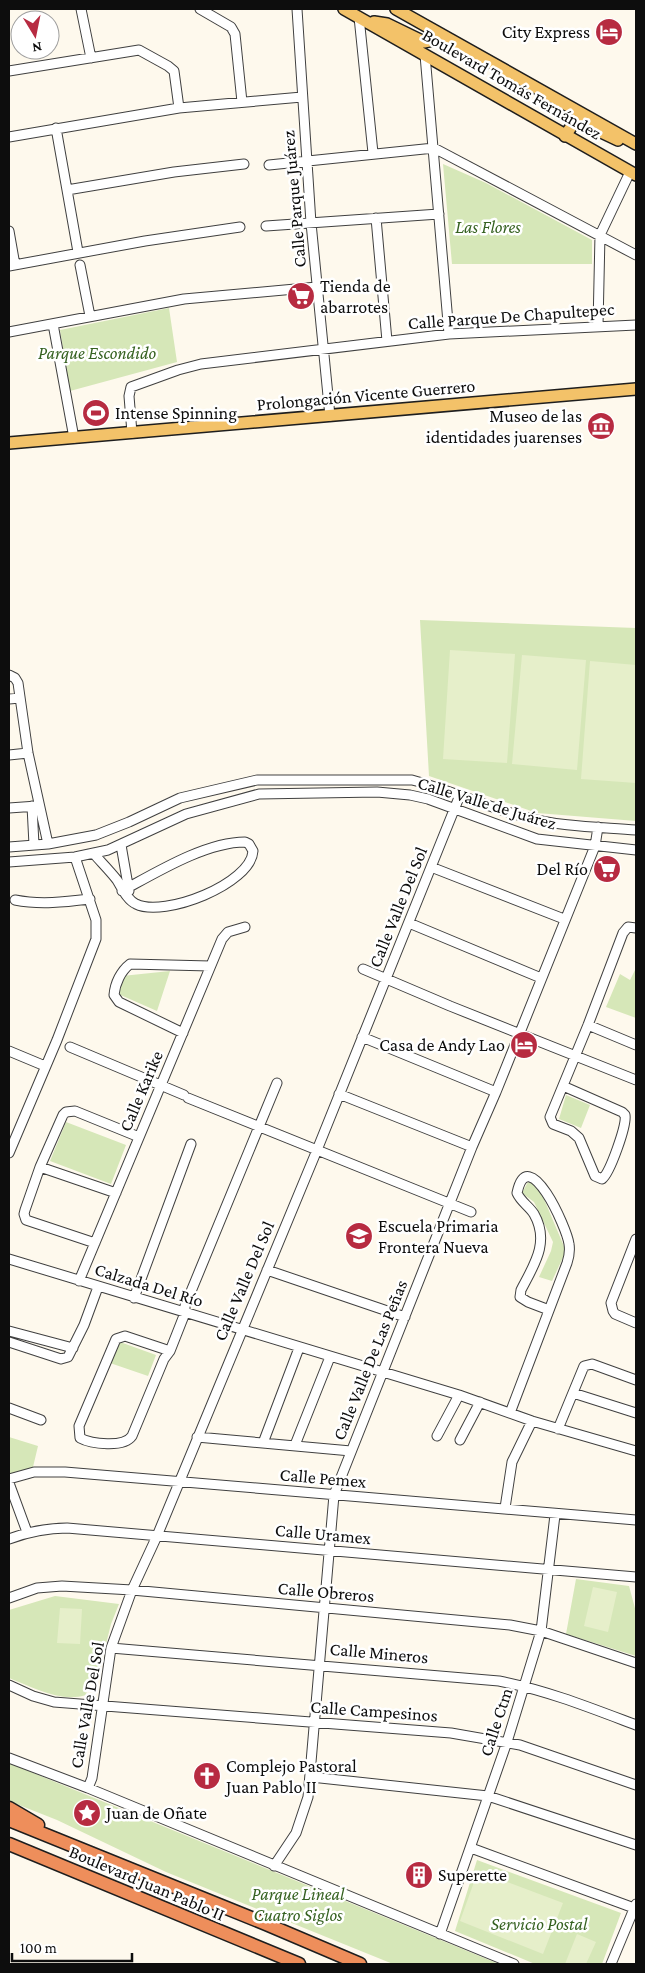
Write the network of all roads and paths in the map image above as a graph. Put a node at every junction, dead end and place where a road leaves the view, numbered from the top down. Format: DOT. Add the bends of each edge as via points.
graph roads {
  1 [pos="81,9"];
  2 [pos="200,9"];
  3 [pos="296,9"];
  4 [pos="344,9"];
  5 [pos="396,9"];
  6 [pos="359,17"];
  7 [pos="370,23"];
  8 [pos="437,32"];
  9 [pos="426,55"];
  10 [pos="91,58"];
  11 [pos="9,72"];
  12 [pos="302,97"];
  13 [pos="242,102"];
  14 [pos="179,108"];
  15 [pos="56,128"];
  16 [pos="565,136"];
  17 [pos="9,138"];
  18 [pos="633,143"];
  19 [pos="434,148"];
  20 [pos="373,153"];
  21 [pos="306,161"];
  22 [pos="244,164"];
  23 [pos="269,165"];
  24 [pos="633,173"];
  25 [pos="67,190"];
  26 [pos="439,214"];
  27 [pos="376,218"];
  28 [pos="311,223"];
  29 [pos="266,226"];
  30 [pos="240,227"];
  31 [pos="9,231"];
  32 [pos="600,235"];
  33 [pos="78,252"];
  34 [pos="636,255"];
  35 [pos="80,265"];
  36 [pos="12,266"];
  37 [pos="318,287"];
  38 [pos="90,316"];
  39 [pos="53,324"];
  40 [pos="636,325"];
  41 [pos="598,326"];
  42 [pos="9,332"];
  43 [pos="450,334"];
  44 [pos="387,341"];
  45 [pos="322,348"];
  46 [pos="636,389"];
  47 [pos="330,416"];
  48 [pos="132,433"];
  49 [pos="74,438"];
  50 [pos="9,443"];
  51 [pos="12,676"];
  52 [pos="9,698"];
  53 [pos="20,698"];
  54 [pos="28,753"];
  55 [pos="9,755"];
  56 [pos="412,780"];
  57 [pos="410,795"];
  58 [pos="460,795"];
  59 [pos="180,798"];
  60 [pos="36,806"];
  61 [pos="9,808"];
  62 [pos="454,810"];
  63 [pos="186,814"];
  64 [pos="598,827"];
  65 [pos="636,830"];
  66 [pos="48,844"];
  67 [pos="34,845"];
  68 [pos="121,845"];
  69 [pos="595,846"];
  70 [pos="9,847"];
  71 [pos="636,850"];
  72 [pos="94,854"];
  73 [pos="75,857"];
  74 [pos="9,862"];
  75 [pos="431,867"];
  76 [pos="127,891"];
  77 [pos="90,899"];
  78 [pos="15,900"];
  79 [pos="564,919"];
  80 [pos="409,923"];
  81 [pos="245,927"];
  82 [pos="636,928"];
  83 [pos="210,966"];
  84 [pos="364,969"];
  85 [pos="541,978"];
  86 [pos="387,979"];
  87 [pos="588,1025"];
  88 [pos="183,1033"];
  89 [pos="519,1034"];
  90 [pos="362,1037"];
  91 [pos="636,1045"];
  92 [pos="70,1047"];
  93 [pos="9,1051"];
  94 [pos="574,1056"];
  95 [pos="45,1066"];
  96 [pos="636,1080"];
  97 [pos="277,1083"];
  98 [pos="160,1085"];
  99 [pos="563,1086"];
  100 [pos="496,1092"];
  101 [pos="339,1094"];
  102 [pos="259,1127"];
  103 [pos="139,1137"];
  104 [pos="190,1144"];
  105 [pos="472,1147"];
  106 [pos="317,1150"];
  107 [pos="9,1153"];
  108 [pos="40,1167"];
  109 [pos="116,1193"];
  110 [pos="450,1203"];
  111 [pos="471,1212"];
  112 [pos="636,1239"];
  113 [pos="95,1243"];
  114 [pos="9,1259"];
  115 [pos="632,1259"];
  116 [pos="266,1270"];
  117 [pos="79,1281"];
  118 [pos="98,1287"];
  119 [pos="134,1298"];
  120 [pos="183,1310"];
  121 [pos="549,1310"];
  122 [pos="405,1317"];
  123 [pos="636,1323"];
  124 [pos="241,1330"];
  125 [pos="9,1331"];
  126 [pos="9,1342"];
  127 [pos="73,1348"];
  128 [pos="299,1348"];
  129 [pos="166,1353"];
  130 [pos="330,1357"];
  131 [pos="382,1373"];
  132 [pos="636,1380"];
  133 [pos="573,1393"];
  134 [pos="459,1395"];
  135 [pos="480,1402"];
  136 [pos="9,1408"];
  137 [pos="510,1413"];
  138 [pos="636,1413"];
  139 [pos="41,1420"];
  140 [pos="532,1421"];
  141 [pos="558,1429"];
  142 [pos="437,1436"];
  143 [pos="197,1437"];
  144 [pos="460,1440"];
  145 [pos="263,1443"];
  146 [pos="294,1446"];
  147 [pos="351,1450"];
  148 [pos="636,1451"];
  149 [pos="9,1479"];
  150 [pos="179,1482"];
  151 [pos="9,1484"];
  152 [pos="334,1495"];
  153 [pos="505,1508"];
  154 [pos="555,1514"];
  155 [pos="636,1520"];
  156 [pos="27,1532"];
  157 [pos="157,1536"];
  158 [pos="9,1539"];
  159 [pos="329,1551"];
  160 [pos="550,1571"];
  161 [pos="636,1577"];
  162 [pos="132,1590"];
  163 [pos="9,1598"];
  164 [pos="324,1609"];
  165 [pos="541,1631"];
  166 [pos="111,1648"];
  167 [pos="636,1663"];
  168 [pos="320,1665"];
  169 [pos="9,1685"];
  170 [pos="525,1686"];
  171 [pos="103,1705"];
  172 [pos="314,1724"];
  173 [pos="636,1725"];
  174 [pos="507,1742"];
  175 [pos="9,1758"];
  176 [pos="311,1777"];
  177 [pos="636,1785"];
  178 [pos="88,1788"];
  179 [pos="488,1796"];
  180 [pos="9,1808"];
  181 [pos="9,1820"];
  182 [pos="9,1844"];
  183 [pos="70,1844"];
  184 [pos="636,1845"];
  185 [pos="471,1848"];
  186 [pos="274,1866"];
  187 [pos="635,1906"];
  188 [pos="440,1934"];
  189 [pos="299,1964"];
  190 [pos="360,1964"];
  191 [pos="514,1964"];
  192 [pos="611,1964"];
  1 -- 10 [label="street"];
  2 -- 13 [label="street" via="231,27 236,34"];
  3 -- 12 [label="street, Calle Parque Juárez"];
  4 -- 6 [label="main road, Boulevard Tomás Fernández"];
  5 -- 8 [label="main road, Boulevard Tomás Fernández"];
  6 -- 7 [label="main road, Boulevard Tomás Fernández"];
  6 -- 20 [label="street"];
  7 -- 8 [label="main road" via="387,24 424,42"];
  7 -- 9 [label="main road, Boulevard Tomás Fernández"];
  8 -- 18 [label="main road, Boulevard Tomás Fernández"];
  9 -- 16 [label="main road, Boulevard Tomás Fernández"];
  9 -- 19 [label="street"];
  10 -- 11 [label="street"];
  10 -- 14 [label="street" via="134,50 148,54 174,71"];
  12 -- 13 [label="street"];
  12 -- 21 [label="street, Calle Parque Juárez"];
  13 -- 14 [label="street"];
  14 -- 15 [label="street"];
  15 -- 17 [label="street"];
  15 -- 25 [label="street"];
  16 -- 18 [label="main road" via="578,121 613,138"];
  16 -- 24 [label="main road, Boulevard Tomás Fernández"];
  19 -- 20 [label="street"];
  19 -- 26 [label="street"];
  19 -- 32 [label="street"];
  20 -- 21 [label="street"];
  21 -- 23 [label="street"];
  21 -- 28 [label="street, Calle Parque Juárez"];
  22 -- 25 [label="street"];
  24 -- 32 [label="street"];
  25 -- 33 [label="street"];
  26 -- 27 [label="street"];
  26 -- 43 [label="street"];
  27 -- 28 [label="street"];
  27 -- 44 [label="street"];
  28 -- 29 [label="street"];
  28 -- 37 [label="street, Calle Parque Juárez"];
  30 -- 33 [label="street"];
  31 -- 36 [label="street"];
  32 -- 34 [label="street"];
  32 -- 41 [label="street"];
  33 -- 36 [label="street"];
  35 -- 38 [label="street"];
  37 -- 38 [label="street" via="184,299"];
  37 -- 45 [label="street, Calle Parque Juárez"];
  38 -- 39 [label="street"];
  39 -- 42 [label="street"];
  39 -- 49 [label="street"];
  40 -- 41 [label="street, Calle Parque De Chapultepec"];
  41 -- 43 [label="street, Calle Parque De Chapultepec"];
  43 -- 44 [label="street, Calle Parque De Chapultepec"];
  44 -- 45 [label="street, Calle Parque De Chapultepec"];
  45 -- 47 [label="street, Calle Parque Juárez"];
  45 -- 48 [label="street, Calle Parque De Chapultepec" via="201,364 134,385 129,396"];
  46 -- 47 [label="main road, Prolongación Vicente Guerrero"];
  47 -- 48 [label="main road, Prolongación Vicente Guerrero"];
  48 -- 49 [label="main road, Prolongación Vicente Guerrero"];
  49 -- 50 [label="main road, Prolongación Vicente Guerrero"];
  51 -- 53 [label="street"];
  52 -- 53 [label="street"];
  53 -- 54 [label="street"];
  54 -- 55 [label="street"];
  54 -- 60 [label="street"];
  56 -- 57 [label="street"];
  56 -- 58 [label="street, Calle Valle de Juárez"];
  56 -- 59 [label="street, Calle Valle de Juárez" via="257,780"];
  57 -- 62 [label="street, Calle Valle de Juárez"];
  57 -- 63 [label="street, Calle Valle de Juárez" via="377,792 276,793 243,798"];
  58 -- 62 [label="street, Calle Valle Del Sol"];
  58 -- 64 [label="street, Calle Valle de Juárez" via="539,821"];
  59 -- 63 [label="street"];
  59 -- 66 [label="street, Calle Valle de Juárez" via="113,829"];
  60 -- 61 [label="street"];
  60 -- 66 [label="street"];
  60 -- 67 [label="street"];
  62 -- 69 [label="street, Calle Valle de Juárez" via="537,839"];
  62 -- 75 [label="street, Calle Valle Del Sol"];
  63 -- 68 [label="street, Calle Valle de Juárez"];
  64 -- 65 [label="street, Calle Valle de Juárez"];
  64 -- 69 [label="street, Calle Valle De Las Peñas"];
  66 -- 67 [label="street, Calle Valle de Juárez"];
  67 -- 70 [label="street, Calle Valle de Juárez"];
  68 -- 72 [label="street, Calle Valle de Juárez"];
  68 -- 76 [label="street"];
  69 -- 71 [label="street, Calle Valle de Juárez"];
  69 -- 79 [label="street, Calle Valle De Las Peñas"];
  72 -- 73 [label="street, Calle Valle de Juárez"];
  72 -- 76 [label="street"];
  73 -- 74 [label="street, Calle Valle de Juárez"];
  73 -- 77 [label="street"];
  75 -- 79 [label="street"];
  75 -- 80 [label="street, Calle Valle Del Sol"];
  76 -- 76 [label="street" via="136,904 173,906 186,903 238,876 249,865 253,851 245,842 209,849"];
  77 -- 78 [label="street" via="31,903"];
  77 -- 95 [label="street" via="97,928 96,939"];
  79 -- 85 [label="street, Calle Valle De Las Peñas"];
  80 -- 85 [label="street"];
  80 -- 86 [label="street, Calle Valle Del Sol"];
  81 -- 83 [label="street, Calle Karike" via="225,935"];
  82 -- 87 [label="street" via="628,927 623,934"];
  83 -- 88 [label="street, Calle Karike"];
  83 -- 88 [label="street" via="130,964 122,972 115,988 114,995 119,1002"];
  84 -- 86 [label="street"];
  85 -- 89 [label="street, Calle Valle De Las Peñas"];
  86 -- 89 [label="street"];
  86 -- 90 [label="street, Calle Valle Del Sol"];
  87 -- 91 [label="street"];
  87 -- 94 [label="street"];
  88 -- 98 [label="street, Calle Karike"];
  89 -- 94 [label="street"];
  89 -- 100 [label="street, Calle Valle De Las Peñas"];
  90 -- 100 [label="street"];
  90 -- 101 [label="street, Calle Valle Del Sol"];
  92 -- 98 [label="street"];
  93 -- 95 [label="street"];
  94 -- 96 [label="street"];
  94 -- 99 [label="street"];
  95 -- 107 [label="street"];
  97 -- 102 [label="street"];
  98 -- 102 [label="street"];
  98 -- 103 [label="street, Calle Karike"];
  99 -- 99 [label="street" via="625,1115 605,1176 595,1176 576,1134 553,1124 550,1118"];
  100 -- 105 [label="street, Calle Valle De Las Peñas"];
  101 -- 105 [label="street"];
  101 -- 106 [label="street, Calle Valle Del Sol"];
  102 -- 106 [label="street"];
  102 -- 120 [label="street"];
  103 -- 108 [label="street" via="75,1111 66,1112"];
  103 -- 109 [label="street, Calle Karike"];
  104 -- 119 [label="street"];
  105 -- 110 [label="street, Calle Valle De Las Peñas"];
  106 -- 110 [label="street"];
  106 -- 116 [label="street, Calle Valle Del Sol"];
  108 -- 109 [label="street"];
  108 -- 113 [label="street" via="25,1210 26,1220"];
  109 -- 113 [label="street, Calle Karike"];
  110 -- 111 [label="street"];
  110 -- 122 [label="street, Calle Valle De Las Peñas"];
  112 -- 115 [label="street"];
  113 -- 117 [label="street, Calle Karike"];
  114 -- 117 [label="street, Calzada Del Río"];
  115 -- 123 [label="street" via="611,1303 615,1314"];
  116 -- 122 [label="street"];
  116 -- 124 [label="street, Calle Valle Del Sol"];
  117 -- 118 [label="street, Calzada Del Río"];
  118 -- 119 [label="street, Calzada Del Río"];
  118 -- 127 [label="street"];
  119 -- 120 [label="street, Calzada Del Río"];
  120 -- 124 [label="street, Calzada Del Río"];
  120 -- 129 [label="street"];
  121 -- 121 [label="street" via="567,1263 569,1242 546,1191 537,1180 526,1177 517,1193 535,1216 542,1238 540,1251 520,1297"];
  121 -- 137 [label="street"];
  122 -- 131 [label="street, Calle Valle De Las Peñas"];
  124 -- 128 [label="street, Calzada Del Río"];
  124 -- 143 [label="street, Calle Valle Del Sol"];
  125 -- 127 [label="street"];
  126 -- 127 [label="street" via="61,1359 70,1355"];
  128 -- 130 [label="street, Calzada Del Río"];
  128 -- 145 [label="street"];
  129 -- 129 [label="street" via="132,1436 119,1444 82,1440 78,1428 114,1341 125,1336"];
  130 -- 131 [label="street, Calzada Del Río"];
  130 -- 146 [label="street"];
  131 -- 134 [label="street, Calzada Del Río"];
  131 -- 147 [label="street, Calle Valle De Las Peñas"];
  132 -- 133 [label="street" via="588,1364 582,1368"];
  133 -- 138 [label="street"];
  133 -- 141 [label="street"];
  134 -- 135 [label="street, Calzada Del Río"];
  134 -- 142 [label="street"];
  135 -- 137 [label="street, Calzada Del Río"];
  135 -- 144 [label="street"];
  136 -- 139 [label="street"];
  137 -- 140 [label="street, Calzada Del Río"];
  140 -- 141 [label="street, Calzada Del Río"];
  140 -- 153 [label="street" via="512,1462"];
  141 -- 148 [label="street, Calzada Del Río"];
  143 -- 145 [label="street"];
  143 -- 150 [label="street, Calle Valle Del Sol"];
  145 -- 146 [label="street"];
  146 -- 147 [label="street"];
  147 -- 152 [label="street, Calle Valle De Las Peñas"];
  149 -- 150 [label="street, Calle Pemex" via="34,1472 65,1472"];
  150 -- 152 [label="street, Calle Pemex"];
  150 -- 157 [label="street, Calle Valle Del Sol"];
  151 -- 156 [label="street"];
  152 -- 153 [label="street, Calle Pemex"];
  152 -- 159 [label="street, Calle Valle De Las Peñas"];
  153 -- 154 [label="street, Calle Pemex"];
  154 -- 155 [label="street, Calle Pemex"];
  154 -- 160 [label="street, Calle Ctm"];
  156 -- 157 [label="street, Calle Uramex" via="56,1528"];
  156 -- 158 [label="street, Calle Uramex"];
  157 -- 159 [label="street, Calle Uramex"];
  157 -- 162 [label="street, Calle Valle Del Sol"];
  159 -- 160 [label="street, Calle Uramex"];
  159 -- 164 [label="street, Calle Valle De Las Peñas"];
  160 -- 161 [label="street, Calle Uramex"];
  160 -- 165 [label="street, Calle Ctm"];
  162 -- 163 [label="street, Calle Obreros" via="49,1586"];
  162 -- 164 [label="street, Calle Obreros"];
  162 -- 166 [label="street, Calle Valle Del Sol"];
  164 -- 165 [label="street, Calle Obreros" via="510,1625"];
  164 -- 168 [label="street, Calle Valle De Las Peñas"];
  165 -- 167 [label="street, Calle Obreros"];
  165 -- 170 [label="street, Calle Ctm"];
  166 -- 168 [label="street, Calle Mineros"];
  166 -- 171 [label="street, Calle Valle Del Sol"];
  168 -- 170 [label="street, Calle Mineros" via="469,1677"];
  168 -- 172 [label="street, Calle Valle De Las Peñas"];
  169 -- 171 [label="street, Calle Campesinos" via="54,1702"];
  170 -- 173 [label="street, Calle Mineros"];
  170 -- 174 [label="street, Calle Ctm"];
  171 -- 172 [label="street, Calle Campesinos"];
  171 -- 178 [label="street, Calle Valle Del Sol"];
  172 -- 174 [label="street, Calle Campesinos" via="451,1733"];
  172 -- 176 [label="street, Calle Valle De Las Peñas"];
  174 -- 177 [label="street, Calle Campesinos"];
  174 -- 179 [label="street, Calle Ctm"];
  175 -- 178 [label="street"];
  176 -- 179 [label="street"];
  176 -- 186 [label="street, Calle Valle De Las Peñas" via="301,1820"];
  178 -- 186 [label="street"];
  179 -- 184 [label="street"];
  179 -- 185 [label="street, Calle Ctm"];
  180 -- 183 [label="highway"];
  181 -- 183 [label="highway, Boulevard Juan Pablo II"];
  182 -- 189 [label="highway, Boulevard Juan Pablo II"];
  183 -- 190 [label="highway, Boulevard Juan Pablo II"];
  185 -- 187 [label="street"];
  185 -- 188 [label="street, Calle Ctm"];
  186 -- 188 [label="street"];
  187 -- 192 [label="street"];
  188 -- 191 [label="street"];
}
